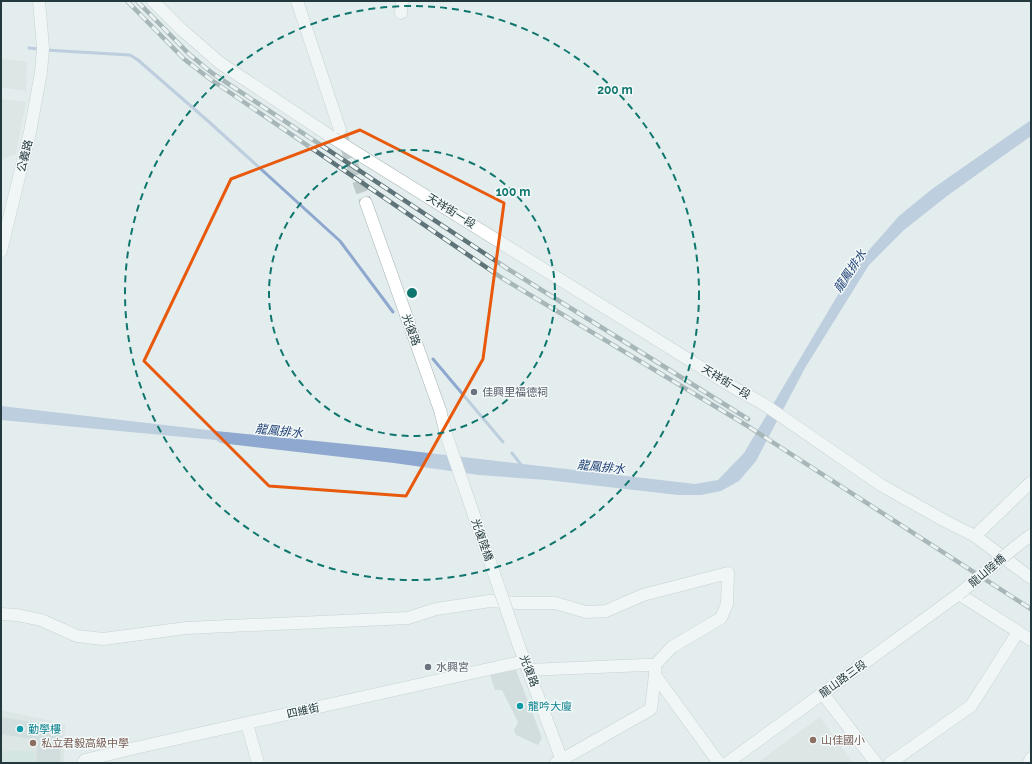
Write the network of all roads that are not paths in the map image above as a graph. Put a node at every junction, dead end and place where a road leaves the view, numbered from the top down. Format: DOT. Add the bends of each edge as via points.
graph roads {
  1 [pos="39,1"];
  2 [pos="153,1"];
  3 [pos="297,1"];
  4 [pos="336,134"];
  5 [pos="366,203"];
  6 [pos="1,251"];
  7 [pos="446,434"];
  8 [pos="1031,482"];
  9 [pos="1031,535"];
  10 [pos="975,536"];
  11 [pos="1031,578"];
  12 [pos="959,594"];
  13 [pos="1,614"];
  14 [pos="1018,632"];
  15 [pos="1031,640"];
  16 [pos="519,646"];
  17 [pos="526,665"];
  18 [pos="655,670"];
  19 [pos="823,694"];
  20 [pos="247,724"];
  21 [pos="1031,758"];
  22 [pos="561,762"];
  23 [pos="83,763"];
  24 [pos="258,763"];
  25 [pos="719,763"];
  26 [pos="727,763"];
  27 [pos="876,763"];
  28 [pos="890,763"];
  29 [pos="1029,763"];
  1 -- 6 [label="street, 公義路" via="41,72 30,132"];
  2 -- 4 [label="street, 天祥街一段" via="220,63"];
  3 -- 4 [label="street"];
  4 -- 10 [label="street, 天祥街一段, bridge" via="360,155 729,385 762,403 881,485"];
  5 -- 7 [label="street, 光復路" via="440,410"];
  7 -- 16 [label="street, 光復陸橋, bridge"];
  8 -- 10 [label="street"];
  9 -- 12 [label="street, 龍山陸橋, bridge"];
  10 -- 11 [label="street"];
  12 -- 14 [label="street"];
  12 -- 19 [label="street, 龍山路三段"];
  13 -- 18 [label="street" via="41,620 77,636 103,639 186,628 408,618 436,609 490,601 555,603 586,612 606,611 643,595 728,573 727,604 721,618 672,647"];
  14 -- 15 [label="street"];
  14 -- 28 [label="street" via="971,706"];
  16 -- 17 [label="street, 光復路"];
  17 -- 18 [label="street, 四維街" via="645,665"];
  17 -- 20 [label="street, 四維街"];
  17 -- 22 [label="street, 光復路"];
  18 -- 22 [label="street" via="651,709"];
  18 -- 25 [label="street"];
  19 -- 26 [label="street, 龍山路三段"];
  19 -- 27 [label="street"];
  20 -- 23 [label="street, 四維街" via="85,760"];
  20 -- 24 [label="street"];
  21 -- 29 [label="street"];
}
